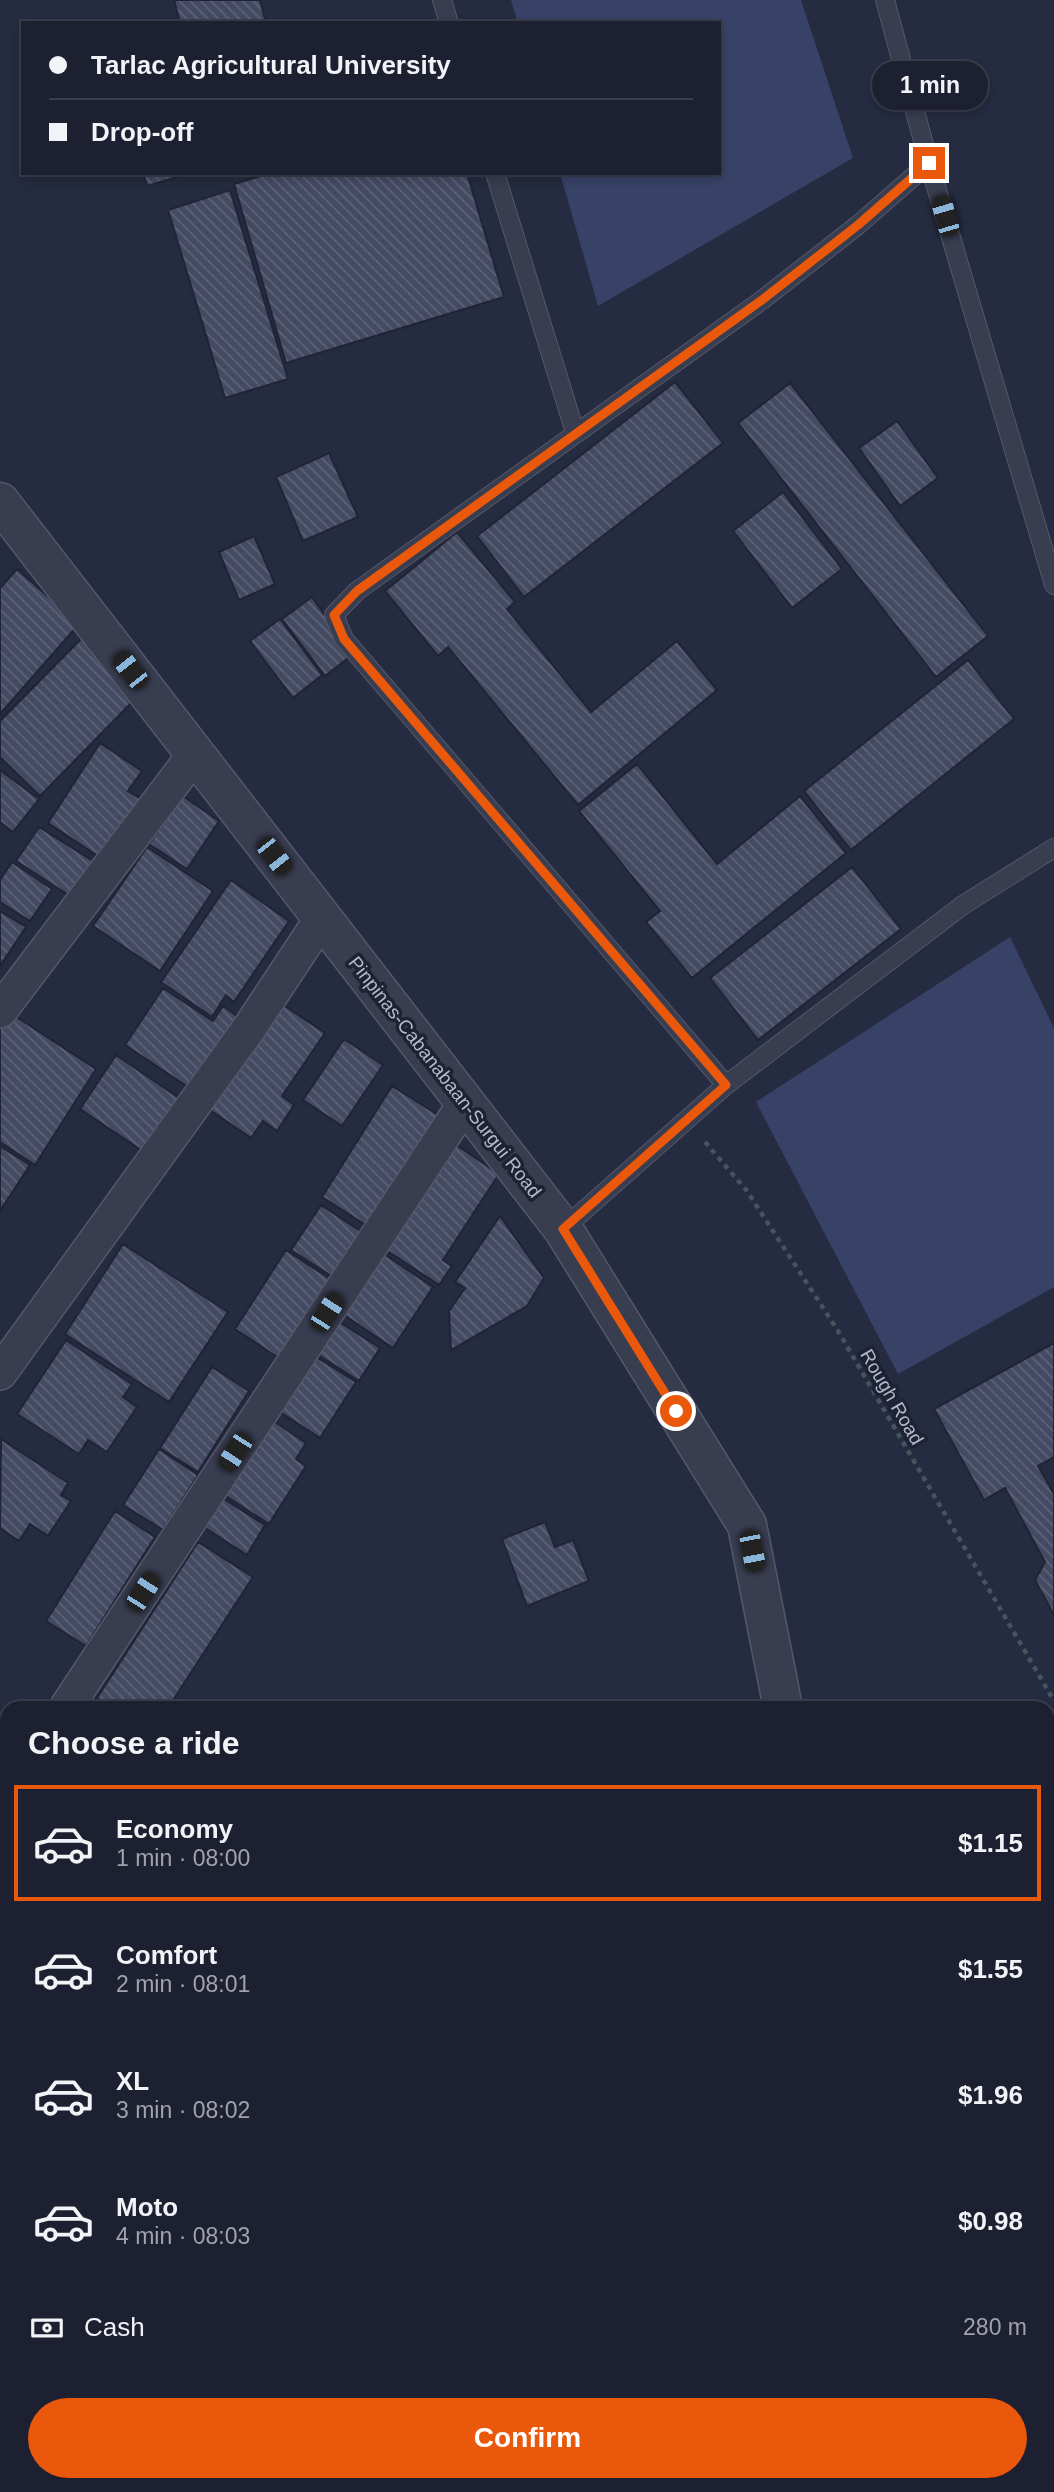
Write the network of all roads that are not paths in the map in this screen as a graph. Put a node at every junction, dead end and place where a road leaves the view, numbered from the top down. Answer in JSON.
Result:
{"nodes":[{"id":1,"x":442,"y":0,"type":"edge"},
{"id":2,"x":885,"y":0,"type":"edge"},
{"id":3,"x":448,"y":21,"type":"edge"},
{"id":4,"x":929,"y":163,"type":"junction"},
{"id":5,"x":496,"y":175,"type":"edge"},
{"id":6,"x":575,"y":432,"type":"junction"},
{"id":7,"x":0,"y":502,"type":"edge"},
{"id":8,"x":1054,"y":585,"type":"edge"},
{"id":9,"x":195,"y":754,"type":"junction"},
{"id":10,"x":1054,"y":848,"type":"edge"},
{"id":11,"x":322,"y":918,"type":"junction"},
{"id":12,"x":0,"y":1011,"type":"edge"},
{"id":13,"x":726,"y":1085,"type":"junction"},
{"id":14,"x":466,"y":1103,"type":"junction"},
{"id":15,"x":563,"y":1229,"type":"junction"},
{"id":16,"x":0,"y":1373,"type":"edge"},
{"id":17,"x":71,"y":1701,"type":"edge"},
{"id":18,"x":782,"y":1701,"type":"edge"}],
"edges":[{"from":1,"to":3,"type":"lane"},
{"from":2,"to":4,"type":"lane"},
{"from":4,"to":6,"type":"lane"},
{"from":4,"to":8,"type":"lane"},
{"from":5,"to":6,"type":"lane"},
{"from":6,"to":13,"type":"lane"},
{"from":7,"to":9,"type":"street","name":"Pinpinas-Cabanabaan-Surgui Road"},
{"from":9,"to":11,"type":"street","name":"Pinpinas-Cabanabaan-Surgui Road"},
{"from":9,"to":12,"type":"street"},
{"from":10,"to":13,"type":"lane"},
{"from":11,"to":14,"type":"street","name":"Pinpinas-Cabanabaan-Surgui Road"},
{"from":11,"to":16,"type":"street"},
{"from":13,"to":15,"type":"lane"},
{"from":14,"to":15,"type":"street","name":"Pinpinas-Cabanabaan-Surgui Road"},
{"from":14,"to":17,"type":"street"},
{"from":15,"to":18,"type":"street","name":"Pinpinas-Cabanabaan-Surgui Road"}]}
